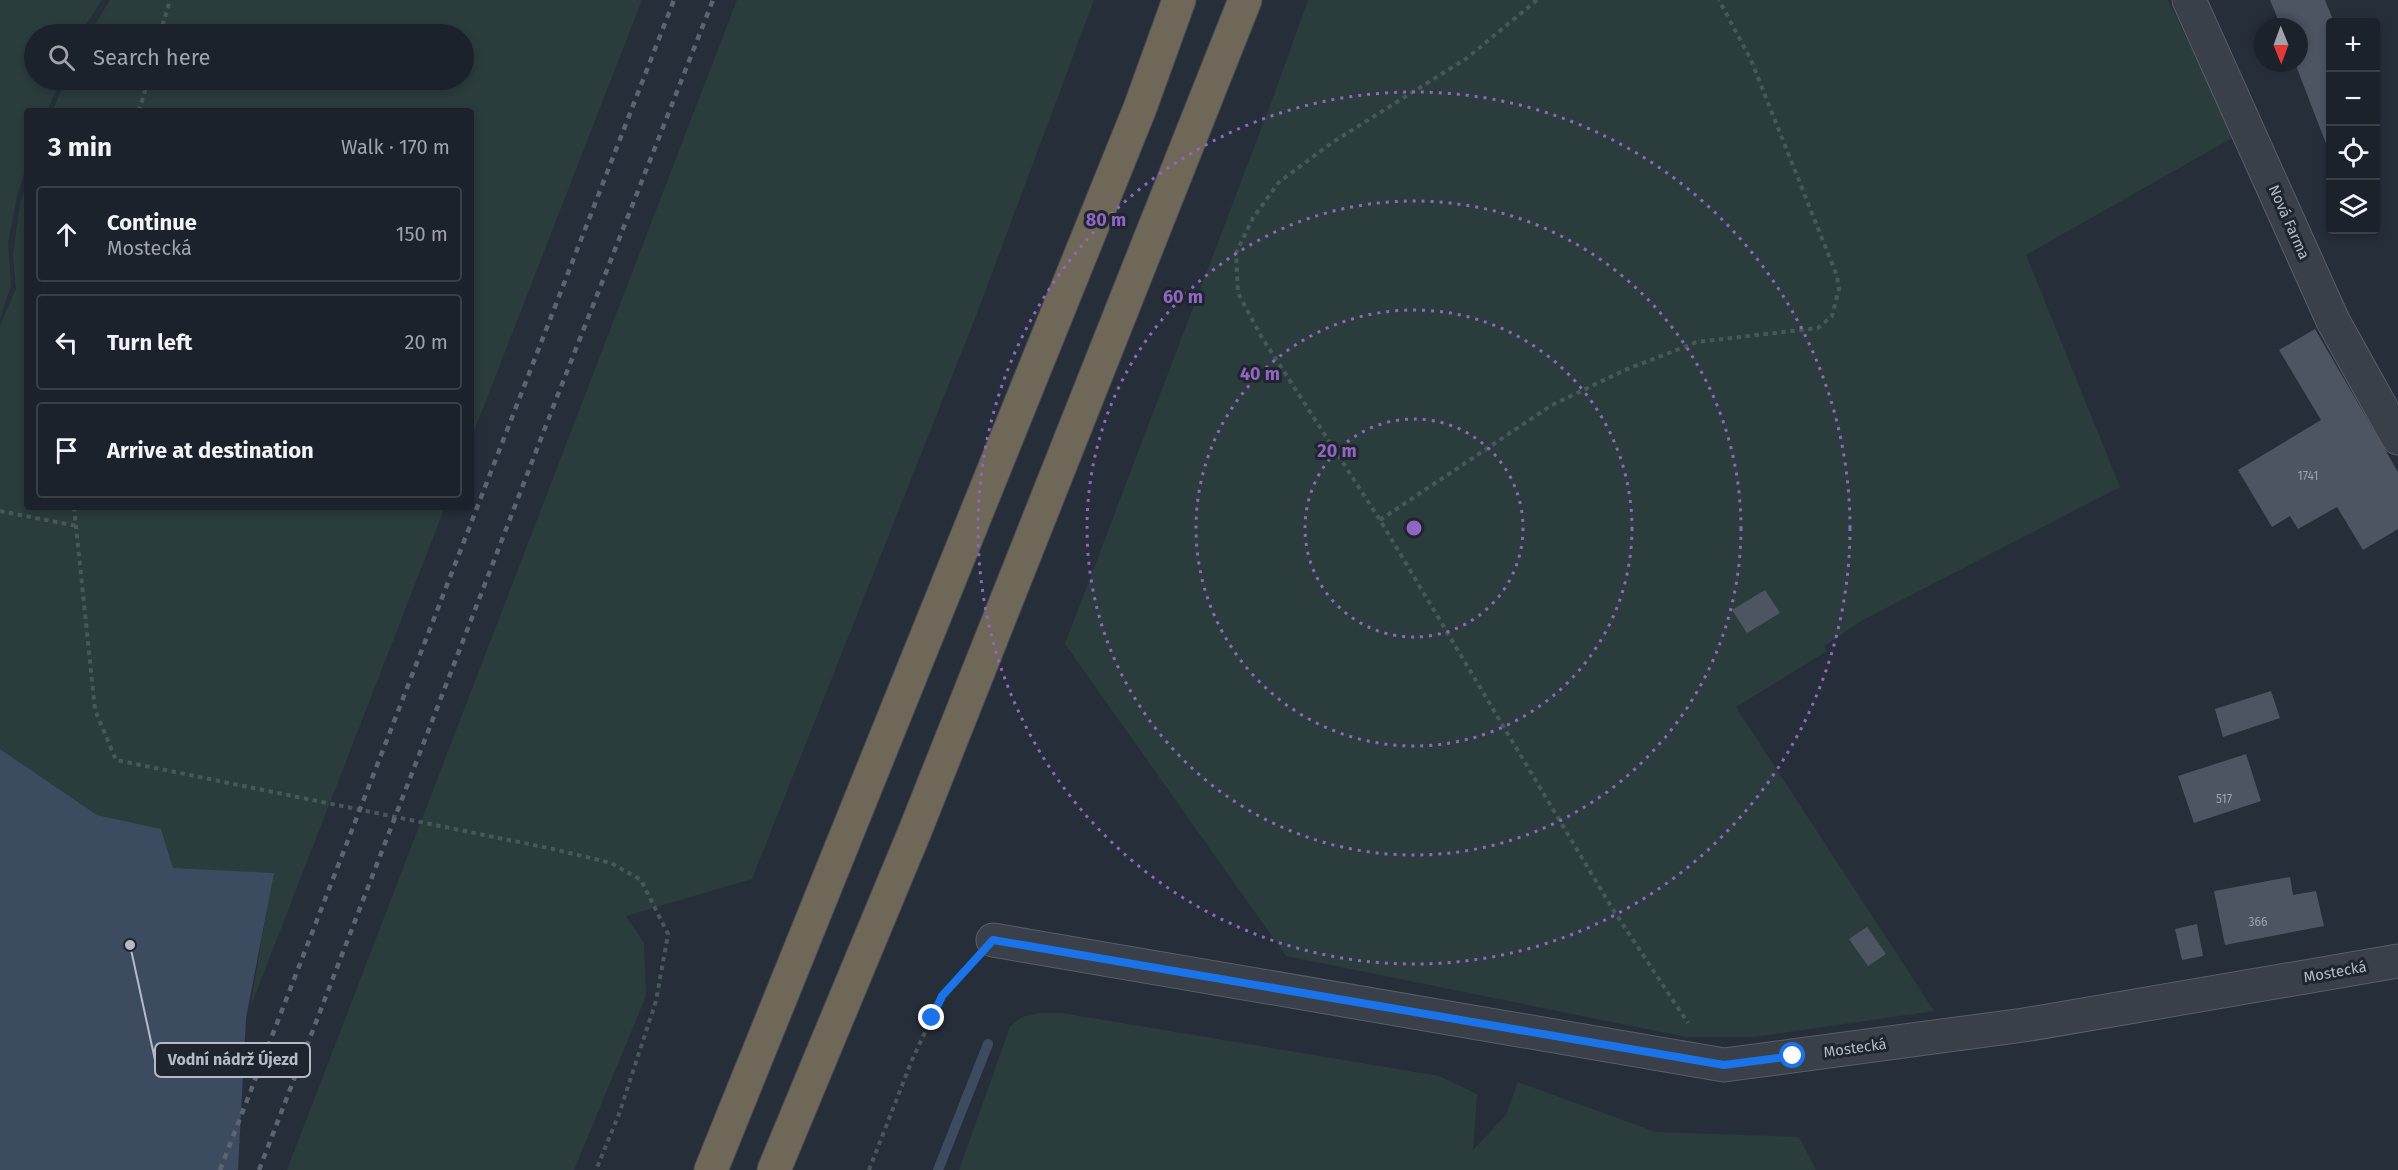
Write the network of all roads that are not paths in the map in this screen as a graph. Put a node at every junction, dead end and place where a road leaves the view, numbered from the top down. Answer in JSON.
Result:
{"nodes":[{"id":1,"x":1179,"y":0,"type":"edge"},
{"id":2,"x":1245,"y":0,"type":"edge"},
{"id":3,"x":2189,"y":0,"type":"edge"},
{"id":4,"x":2398,"y":438,"type":"edge"},
{"id":5,"x":993,"y":940,"type":"road end"},
{"id":6,"x":2398,"y":961,"type":"edge"},
{"id":7,"x":711,"y":1170,"type":"edge"},
{"id":8,"x":774,"y":1170,"type":"edge"}],
"edges":[{"from":1,"to":7,"type":"highway"},
{"from":2,"to":8,"type":"highway"},
{"from":3,"to":4,"type":"street","name":"Nová Farma"},
{"from":5,"to":6,"type":"street","name":"Mostecká"}]}
